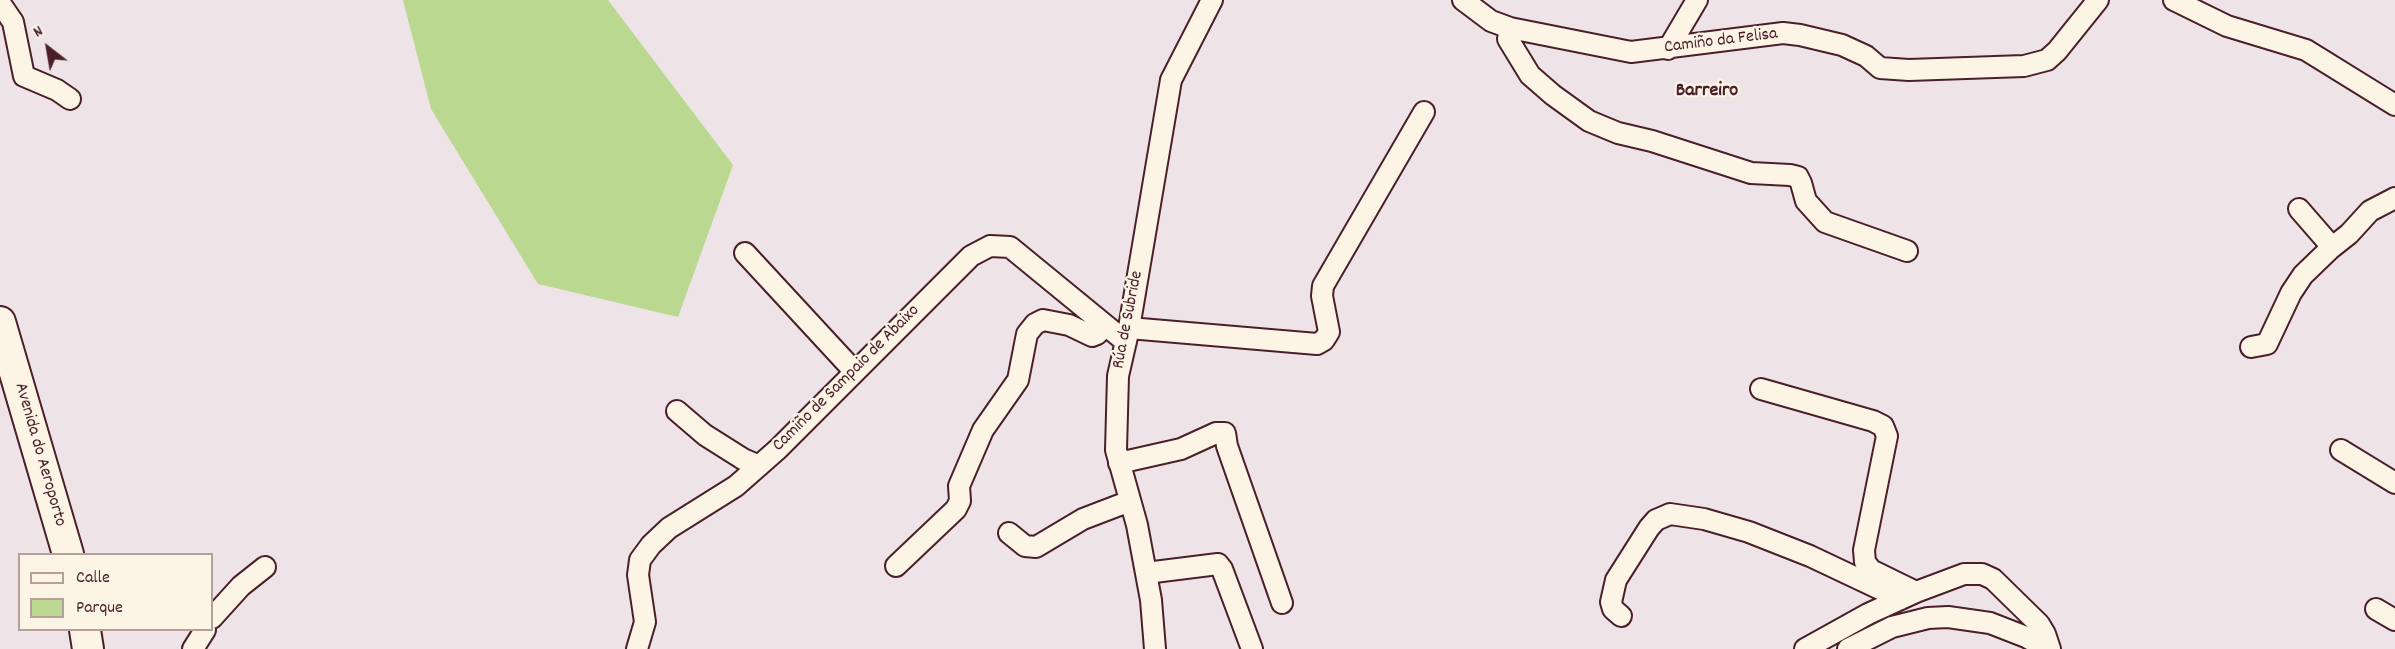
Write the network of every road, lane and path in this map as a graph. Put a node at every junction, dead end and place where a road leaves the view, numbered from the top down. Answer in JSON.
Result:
{"nodes":[{"id":1,"x":1212,"y":0,"type":"edge"},
{"id":2,"x":1463,"y":0,"type":"edge"},
{"id":3,"x":1697,"y":0,"type":"edge"},
{"id":4,"x":2098,"y":0,"type":"edge"},
{"id":5,"x":2174,"y":0,"type":"edge"},
{"id":6,"x":0,"y":3,"type":"edge"},
{"id":7,"x":1510,"y":28,"type":"junction"},
{"id":8,"x":1668,"y":48,"type":"junction"},
{"id":9,"x":70,"y":99,"type":"dead end"},
{"id":10,"x":2395,"y":105,"type":"edge"},
{"id":11,"x":1424,"y":112,"type":"dead end"},
{"id":12,"x":2395,"y":198,"type":"edge"},
{"id":13,"x":2300,"y":209,"type":"dead end"},
{"id":14,"x":2332,"y":247,"type":"junction"},
{"id":15,"x":1907,"y":250,"type":"dead end"},
{"id":16,"x":745,"y":253,"type":"dead end"},
{"id":17,"x":0,"y":322,"type":"edge"},
{"id":18,"x":1105,"y":325,"type":"junction"},
{"id":19,"x":1128,"y":335,"type":"junction"},
{"id":20,"x":2251,"y":347,"type":"dead end"},
{"id":21,"x":855,"y":372,"type":"junction"},
{"id":22,"x":1761,"y":389,"type":"dead end"},
{"id":23,"x":677,"y":411,"type":"dead end"},
{"id":24,"x":2341,"y":450,"type":"dead end"},
{"id":25,"x":1119,"y":463,"type":"junction"},
{"id":26,"x":759,"y":466,"type":"junction"},
{"id":27,"x":2395,"y":483,"type":"edge"},
{"id":28,"x":1130,"y":501,"type":"junction"},
{"id":29,"x":1009,"y":533,"type":"dead end"},
{"id":30,"x":67,"y":553,"type":"edge"},
{"id":31,"x":896,"y":566,"type":"dead end"},
{"id":32,"x":265,"y":567,"type":"dead end"},
{"id":33,"x":1146,"y":573,"type":"junction"},
{"id":34,"x":1908,"y":595,"type":"junction"},
{"id":35,"x":1282,"y":603,"type":"dead end"},
{"id":36,"x":2376,"y":609,"type":"dead end"},
{"id":37,"x":1621,"y":616,"type":"dead end"},
{"id":38,"x":213,"y":617,"type":"edge"},
{"id":39,"x":2395,"y":620,"type":"edge"},
{"id":40,"x":85,"y":631,"type":"edge"},
{"id":41,"x":204,"y":631,"type":"edge"},
{"id":42,"x":88,"y":649,"type":"edge"},
{"id":43,"x":193,"y":649,"type":"edge"},
{"id":44,"x":638,"y":649,"type":"edge"},
{"id":45,"x":1155,"y":649,"type":"edge"},
{"id":46,"x":1252,"y":649,"type":"edge"},
{"id":47,"x":1804,"y":649,"type":"edge"},
{"id":48,"x":1848,"y":649,"type":"edge"},
{"id":49,"x":2049,"y":649,"type":"edge"}],
"edges":[{"from":1,"to":19,"type":"street","name":"Rúa de Subride"},
{"from":2,"to":7,"type":"street","name":"Camiño da Felisa"},
{"from":3,"to":8,"type":"street"},
{"from":4,"to":8,"type":"street","name":"Camiño da Felisa"},
{"from":5,"to":10,"type":"street"},
{"from":6,"to":9,"type":"street"},
{"from":7,"to":8,"type":"street","name":"Camiño da Felisa"},
{"from":7,"to":15,"type":"street"},
{"from":11,"to":19,"type":"street"},
{"from":12,"to":14,"type":"street"},
{"from":13,"to":14,"type":"street"},
{"from":14,"to":20,"type":"street"},
{"from":16,"to":21,"type":"street"},
{"from":17,"to":30,"type":"main road","name":"Avenida do Aeroporto"},
{"from":18,"to":19,"type":"street","name":"Camiño de Sampaio de Abaixo"},
{"from":18,"to":21,"type":"street","name":"Camiño de Sampaio de Abaixo"},
{"from":18,"to":31,"type":"street"},
{"from":19,"to":25,"type":"street","name":"Rúa de Subride"},
{"from":21,"to":26,"type":"street","name":"Camiño de Sampaio de Abaixo"},
{"from":22,"to":34,"type":"street"},
{"from":23,"to":26,"type":"street"},
{"from":24,"to":27,"type":"street"},
{"from":25,"to":28,"type":"street","name":"Rúa de Subride"},
{"from":25,"to":35,"type":"street"},
{"from":26,"to":44,"type":"street","name":"Camiño de Sampaio de Abaixo"},
{"from":28,"to":29,"type":"street"},
{"from":28,"to":33,"type":"street","name":"Rúa de Subride"},
{"from":32,"to":38,"type":"street"},
{"from":33,"to":45,"type":"street","name":"Rúa de Subride"},
{"from":33,"to":46,"type":"street"},
{"from":34,"to":37,"type":"street"},
{"from":34,"to":47,"type":"street"},
{"from":34,"to":49,"type":"street"},
{"from":36,"to":39,"type":"street"},
{"from":40,"to":42,"type":"main road"},
{"from":41,"to":43,"type":"street"},
{"from":48,"to":49,"type":"street"}]}
